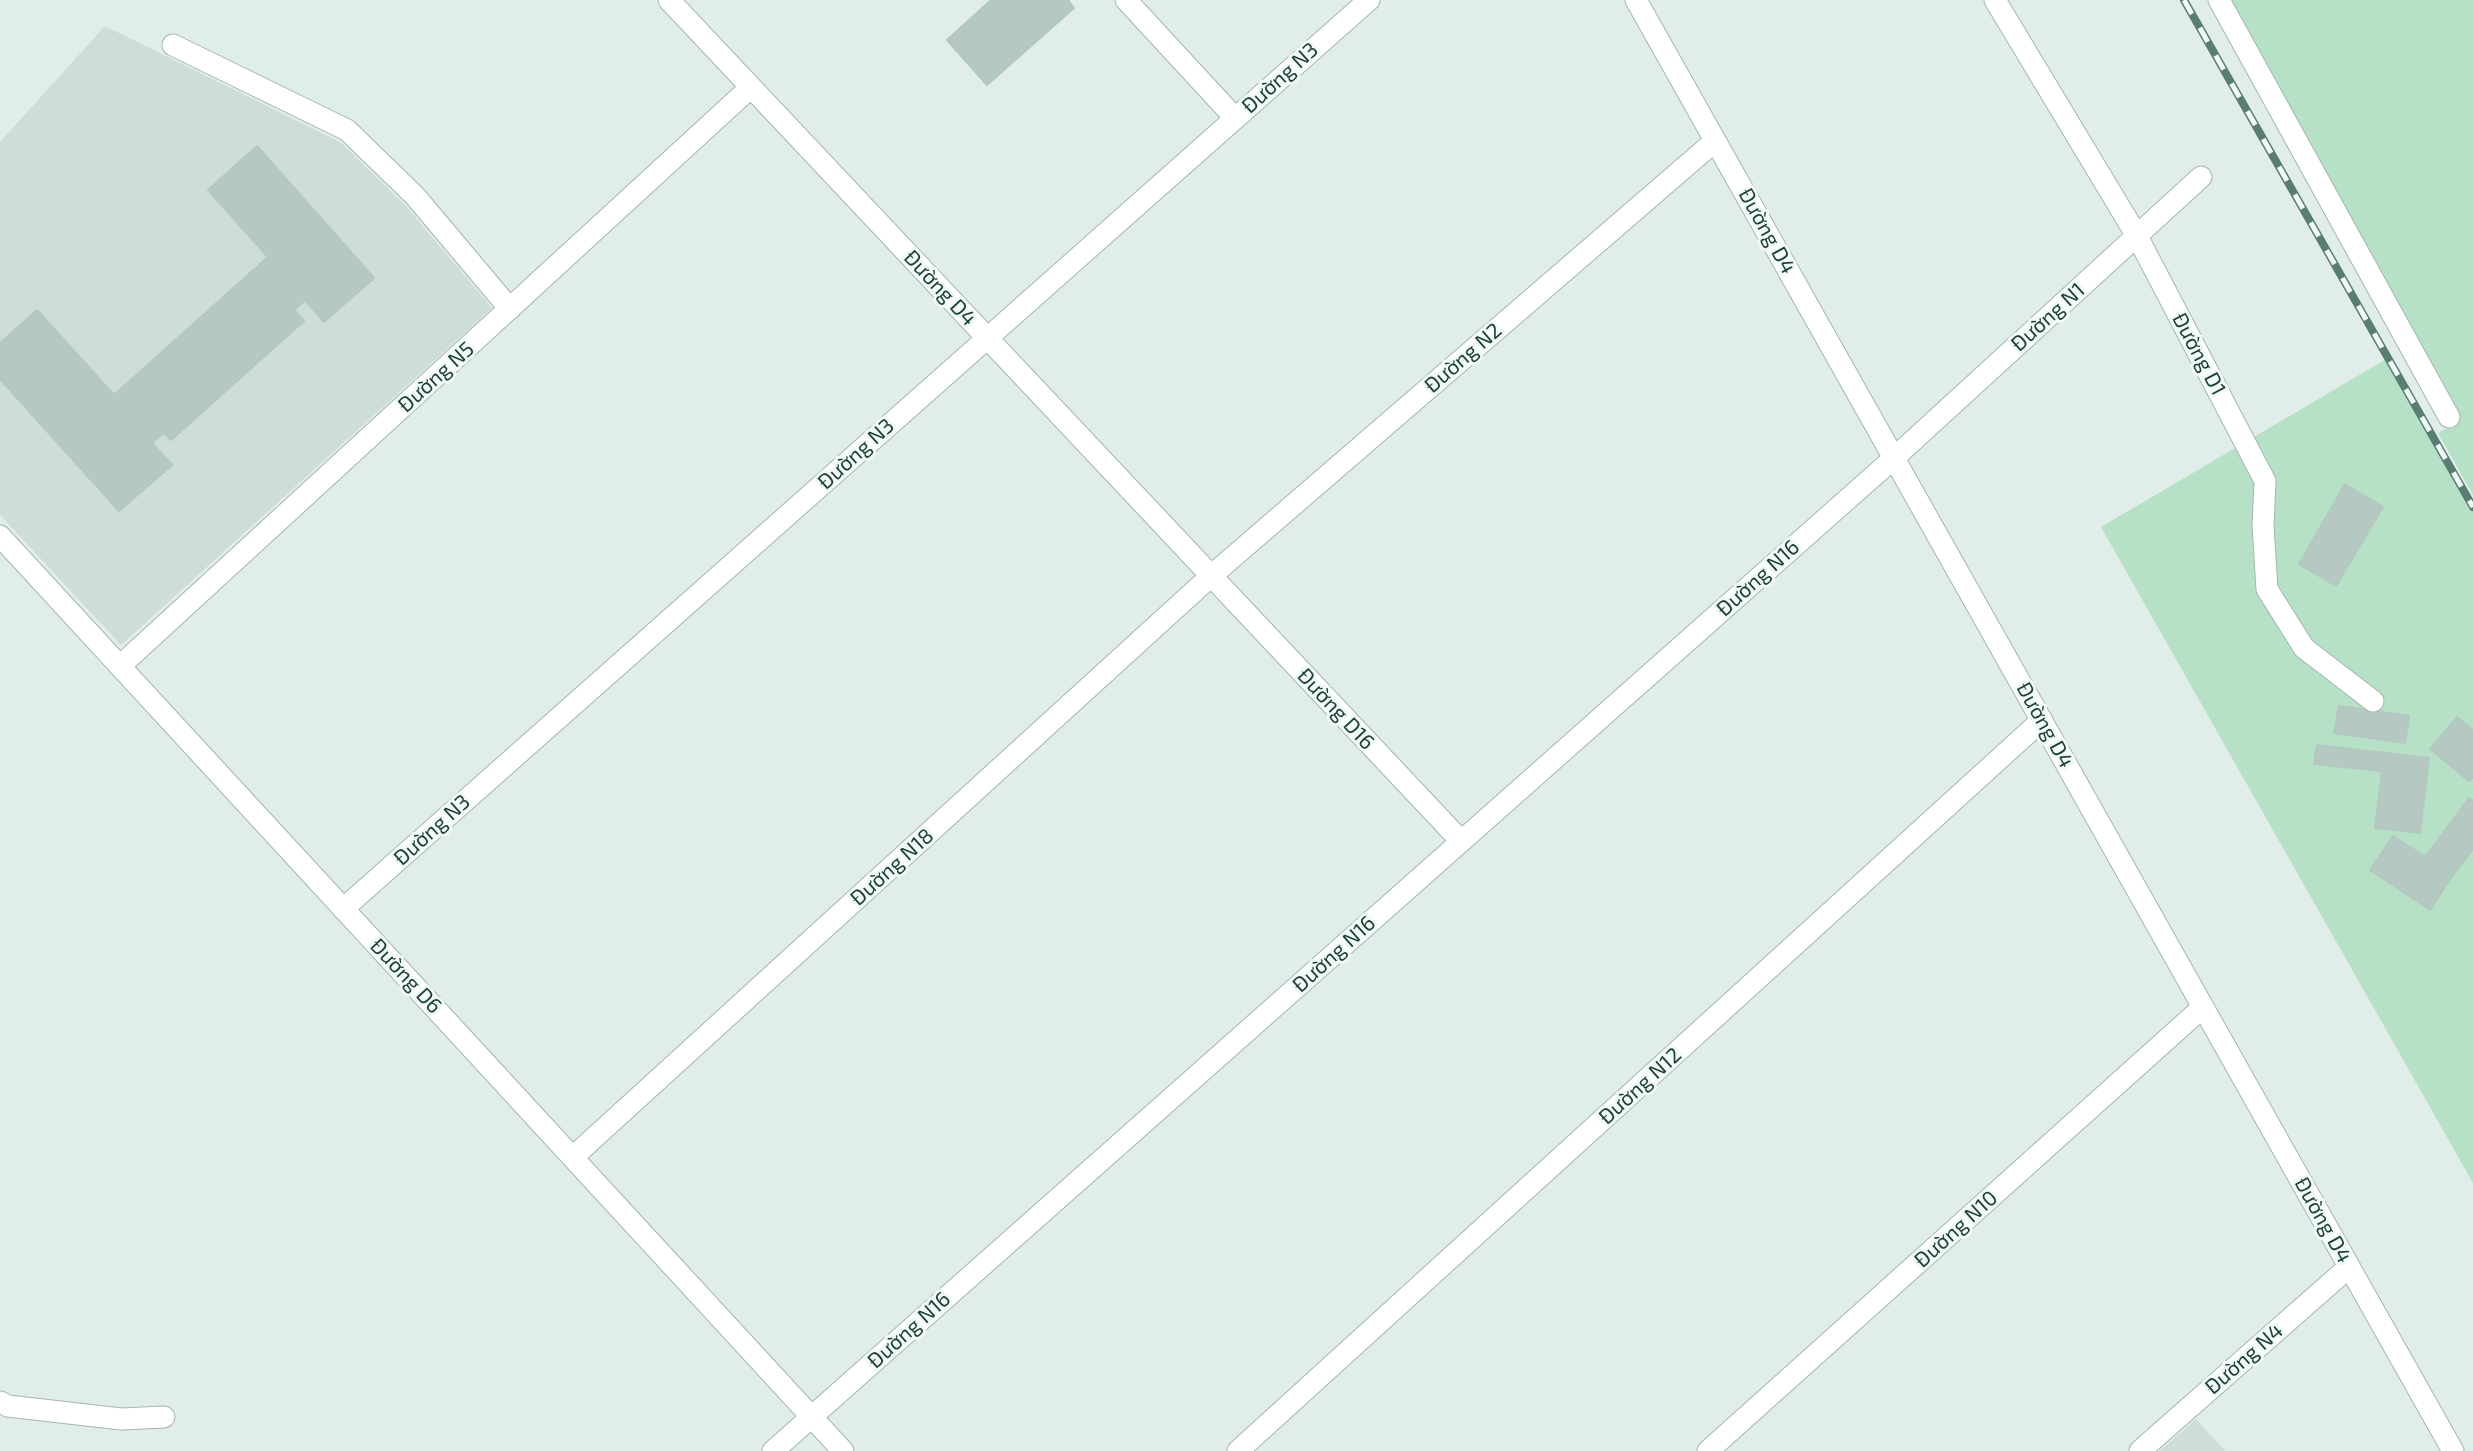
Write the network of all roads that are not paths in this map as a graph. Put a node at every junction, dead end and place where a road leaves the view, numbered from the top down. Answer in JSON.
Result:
{"nodes":[{"id":1,"x":669,"y":0,"type":"edge"},
{"id":2,"x":1126,"y":0,"type":"edge"},
{"id":3,"x":1368,"y":0,"type":"edge"},
{"id":4,"x":1636,"y":0,"type":"edge"},
{"id":5,"x":1995,"y":0,"type":"edge"},
{"id":6,"x":2219,"y":0,"type":"edge"},
{"id":7,"x":173,"y":45,"type":"dead end"},
{"id":8,"x":751,"y":88,"type":"junction"},
{"id":9,"x":1235,"y":118,"type":"junction"},
{"id":10,"x":1716,"y":141,"type":"junction"},
{"id":11,"x":2201,"y":177,"type":"dead end"},
{"id":12,"x":2137,"y":236,"type":"junction"},
{"id":13,"x":510,"y":309,"type":"junction"},
{"id":14,"x":987,"y":338,"type":"junction"},
{"id":15,"x":2449,"y":417,"type":"dead end"},
{"id":16,"x":1894,"y":458,"type":"junction"},
{"id":17,"x":0,"y":536,"type":"edge"},
{"id":18,"x":1211,"y":576,"type":"junction"},
{"id":19,"x":120,"y":666,"type":"junction"},
{"id":20,"x":2372,"y":701,"type":"dead end"},
{"id":21,"x":2042,"y":720,"type":"junction"},
{"id":22,"x":1461,"y":841,"type":"junction"},
{"id":23,"x":344,"y":909,"type":"junction"},
{"id":24,"x":2203,"y":1007,"type":"junction"},
{"id":25,"x":573,"y":1157,"type":"junction"},
{"id":26,"x":2349,"y":1267,"type":"junction"},
{"id":27,"x":0,"y":1402,"type":"edge"},
{"id":28,"x":164,"y":1417,"type":"dead end"},
{"id":29,"x":812,"y":1417,"type":"junction"},
{"id":30,"x":773,"y":1451,"type":"edge"},
{"id":31,"x":843,"y":1451,"type":"edge"},
{"id":32,"x":1238,"y":1451,"type":"edge"},
{"id":33,"x":1708,"y":1451,"type":"edge"},
{"id":34,"x":2140,"y":1451,"type":"edge"},
{"id":35,"x":2453,"y":1451,"type":"edge"}],
"edges":[{"from":1,"to":8,"type":"street","name":"Đường D4"},
{"from":2,"to":9,"type":"street"},
{"from":3,"to":9,"type":"street","name":"Đường N3"},
{"from":4,"to":10,"type":"street","name":"Đường D4"},
{"from":5,"to":12,"type":"street","name":"Đường D1"},
{"from":6,"to":15,"type":"street"},
{"from":7,"to":13,"type":"street"},
{"from":8,"to":13,"type":"street","name":"Đường N5"},
{"from":8,"to":14,"type":"street","name":"Đường D4"},
{"from":9,"to":14,"type":"street","name":"Đường N3"},
{"from":10,"to":16,"type":"street","name":"Đường D4"},
{"from":10,"to":18,"type":"street","name":"Đường N2"},
{"from":11,"to":12,"type":"street","name":"Đường N1"},
{"from":12,"to":16,"type":"street","name":"Đường N1"},
{"from":12,"to":20,"type":"street","name":"Đường D1"},
{"from":13,"to":19,"type":"street","name":"Đường N5"},
{"from":14,"to":18,"type":"street","name":"Đường D4"},
{"from":14,"to":23,"type":"street","name":"Đường N3"},
{"from":16,"to":21,"type":"street","name":"Đường D4"},
{"from":16,"to":22,"type":"street","name":"Đường N16"},
{"from":17,"to":19,"type":"street","name":"Đường D6"},
{"from":18,"to":22,"type":"street","name":"Đường D16"},
{"from":18,"to":25,"type":"street","name":"Đường N18"},
{"from":19,"to":23,"type":"street","name":"Đường D6"},
{"from":21,"to":24,"type":"street","name":"Đường D4"},
{"from":21,"to":32,"type":"street","name":"Đường N12"},
{"from":22,"to":29,"type":"street","name":"Đường N16"},
{"from":23,"to":25,"type":"street","name":"Đường D6"},
{"from":24,"to":26,"type":"street","name":"Đường D4"},
{"from":24,"to":33,"type":"street","name":"Đường N10"},
{"from":25,"to":29,"type":"street","name":"Đường D6"},
{"from":26,"to":34,"type":"street","name":"Đường N4"},
{"from":26,"to":35,"type":"street","name":"Đường D4"},
{"from":27,"to":28,"type":"street"},
{"from":29,"to":30,"type":"street","name":"Đường N16"},
{"from":29,"to":31,"type":"street","name":"Đường D6"}]}
